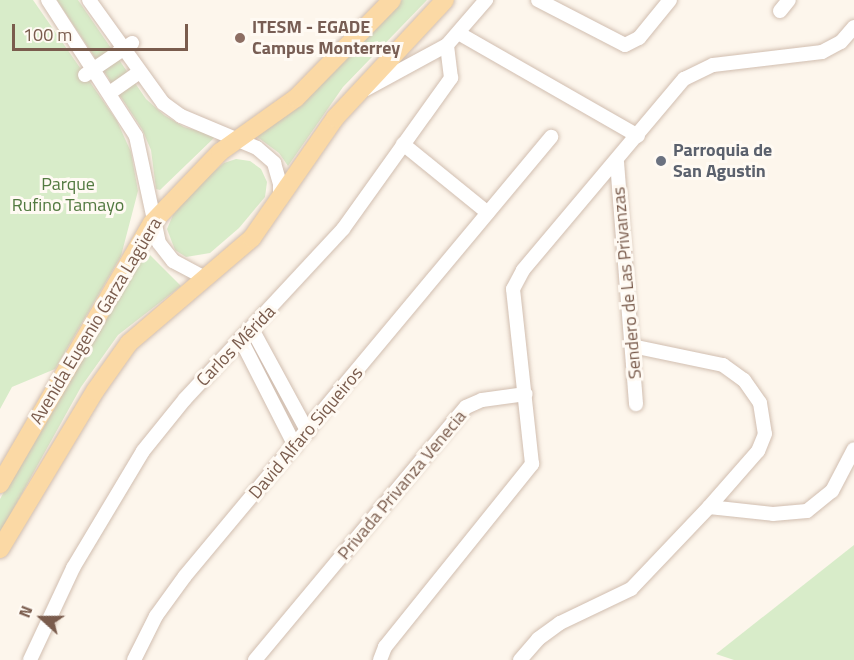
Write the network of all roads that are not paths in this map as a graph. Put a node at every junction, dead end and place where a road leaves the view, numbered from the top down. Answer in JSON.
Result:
{"nodes":[{"id":1,"x":48,"y":0,"type":"edge"},
{"id":2,"x":89,"y":0,"type":"edge"},
{"id":3,"x":392,"y":0,"type":"edge"},
{"id":4,"x":446,"y":0,"type":"edge"},
{"id":5,"x":486,"y":0,"type":"edge"},
{"id":6,"x":670,"y":0,"type":"edge"},
{"id":7,"x":542,"y":1,"type":"edge"},
{"id":8,"x":854,"y":27,"type":"edge"},
{"id":9,"x":460,"y":34,"type":"junction"},
{"id":10,"x":447,"y":45,"type":"junction"},
{"id":11,"x":127,"y":46,"type":"junction"},
{"id":12,"x":90,"y":71,"type":"junction"},
{"id":13,"x":138,"y":73,"type":"junction"},
{"id":14,"x":111,"y":92,"type":"junction"},
{"id":15,"x":356,"y":93,"type":"junction"},
{"id":16,"x":551,"y":136,"type":"dead end"},
{"id":17,"x":638,"y":136,"type":"junction"},
{"id":18,"x":239,"y":138,"type":"junction"},
{"id":19,"x":403,"y":144,"type":"junction"},
{"id":20,"x":617,"y":162,"type":"junction"},
{"id":21,"x":280,"y":198,"type":"junction"},
{"id":22,"x":488,"y":213,"type":"junction"},
{"id":23,"x":152,"y":223,"type":"junction"},
{"id":24,"x":205,"y":278,"type":"junction"},
{"id":25,"x":252,"y":329,"type":"junction"},
{"id":26,"x":241,"y":340,"type":"junction"},
{"id":27,"x":632,"y":346,"type":"junction"},
{"id":28,"x":526,"y":394,"type":"junction"},
{"id":29,"x":636,"y":404,"type":"dead end"},
{"id":30,"x":308,"y":432,"type":"junction"},
{"id":31,"x":295,"y":446,"type":"junction"},
{"id":32,"x":854,"y":449,"type":"edge"},
{"id":33,"x":0,"y":484,"type":"edge"},
{"id":34,"x":709,"y":507,"type":"junction"},
{"id":35,"x":0,"y":549,"type":"edge"},
{"id":36,"x":30,"y":660,"type":"edge"},
{"id":37,"x":134,"y":660,"type":"edge"},
{"id":38,"x":255,"y":660,"type":"edge"},
{"id":39,"x":380,"y":660,"type":"edge"},
{"id":40,"x":520,"y":660,"type":"edge"}],
"edges":[{"from":1,"to":12,"type":"street"},
{"from":2,"to":11,"type":"street"},
{"from":3,"to":18,"type":"main road","name":"Avenida Eugenio Garza Lagüera"},
{"from":4,"to":15,"type":"main road","name":"Avenida Eugenio Garza Lagüera"},
{"from":5,"to":9,"type":"street"},
{"from":6,"to":7,"type":"street"},
{"from":8,"to":17,"type":"street","name":"Sendero de Las Privanzas"},
{"from":9,"to":10,"type":"street"},
{"from":9,"to":17,"type":"street"},
{"from":10,"to":15,"type":"street"},
{"from":10,"to":19,"type":"street","name":"Carlos Mérida"},
{"from":11,"to":12,"type":"street"},
{"from":11,"to":13,"type":"street"},
{"from":12,"to":14,"type":"street"},
{"from":13,"to":14,"type":"street"},
{"from":13,"to":18,"type":"street"},
{"from":14,"to":23,"type":"street"},
{"from":15,"to":21,"type":"main road","name":"Avenida Eugenio Garza Lagüera"},
{"from":16,"to":22,"type":"street","name":"David Alfaro Siqueiros"},
{"from":17,"to":20,"type":"street","name":"Sendero de Las Privanzas"},
{"from":18,"to":21,"type":"street"},
{"from":18,"to":23,"type":"main road","name":"Avenida Eugenio Garza Lagüera"},
{"from":19,"to":22,"type":"street"},
{"from":19,"to":25,"type":"street","name":"Carlos Mérida"},
{"from":20,"to":27,"type":"street","name":"Sendero de Las Privanzas"},
{"from":20,"to":28,"type":"street","name":"Sendero de Las Privanzas"},
{"from":21,"to":24,"type":"main road","name":"Avenida Eugenio Garza Lagüera"},
{"from":22,"to":30,"type":"street","name":"David Alfaro Siqueiros"},
{"from":23,"to":24,"type":"street"},
{"from":23,"to":33,"type":"main road","name":"Avenida Eugenio Garza Lagüera"},
{"from":24,"to":35,"type":"main road","name":"Avenida Eugenio Garza Lagüera"},
{"from":25,"to":26,"type":"street","name":"Carlos Mérida"},
{"from":25,"to":30,"type":"street"},
{"from":26,"to":31,"type":"street"},
{"from":26,"to":36,"type":"street","name":"Carlos Mérida"},
{"from":27,"to":29,"type":"street","name":"Sendero de Las Privanzas"},
{"from":27,"to":34,"type":"street"},
{"from":28,"to":38,"type":"street","name":"Privada Privanza Venecia"},
{"from":28,"to":39,"type":"street"},
{"from":30,"to":31,"type":"street","name":"David Alfaro Siqueiros"},
{"from":31,"to":37,"type":"street","name":"David Alfaro Siqueiros"},
{"from":32,"to":34,"type":"street"},
{"from":34,"to":40,"type":"street"}]}
